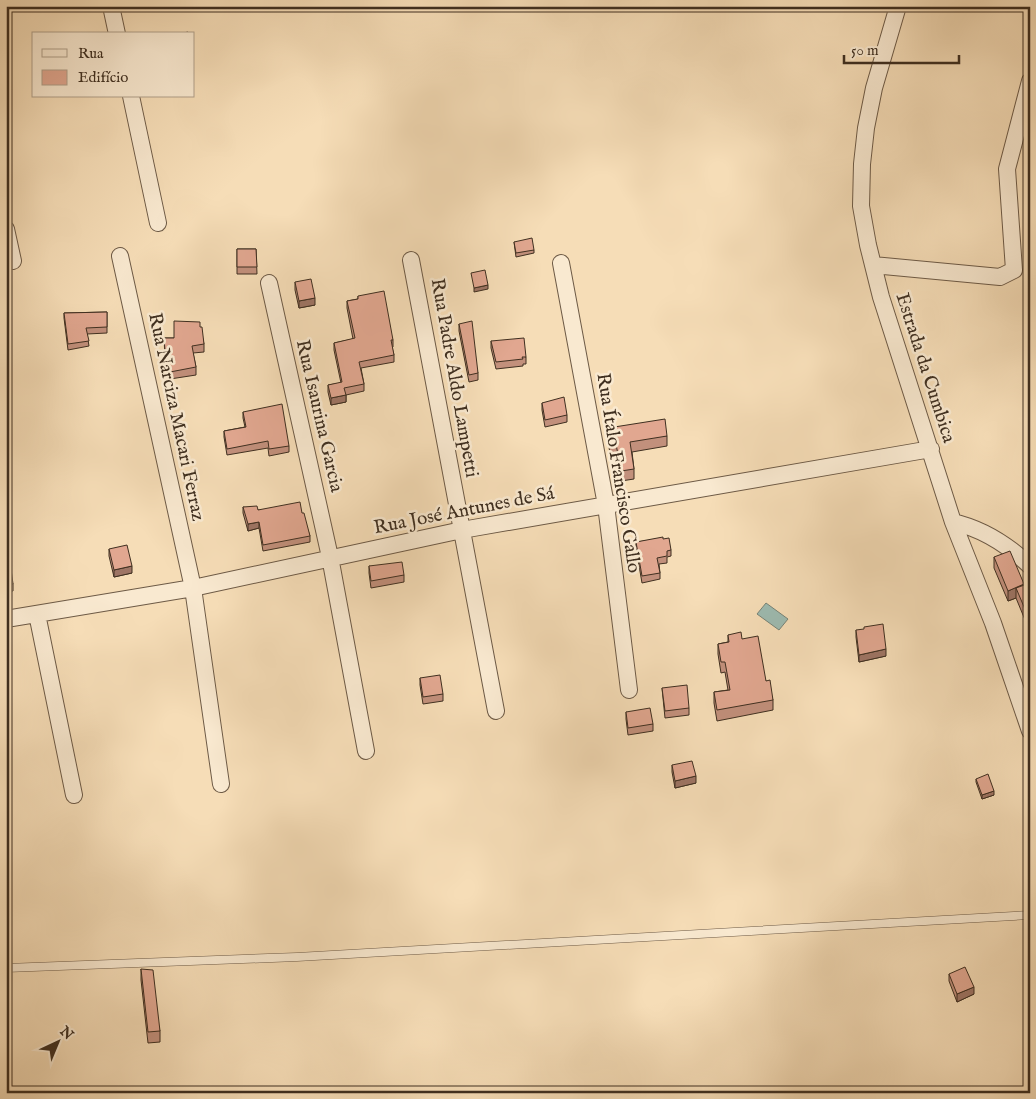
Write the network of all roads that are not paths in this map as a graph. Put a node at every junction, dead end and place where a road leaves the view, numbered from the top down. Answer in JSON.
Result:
{"nodes":[{"id":1,"x":111,"y":6,"type":"edge"},
{"id":2,"x":898,"y":6,"type":"edge"},
{"id":3,"x":117,"y":32,"type":"edge"},
{"id":4,"x":1030,"y":81,"type":"edge"},
{"id":5,"x":131,"y":98,"type":"edge"},
{"id":6,"x":158,"y":223,"type":"dead end"},
{"id":7,"x":6,"y":229,"type":"edge"},
{"id":8,"x":120,"y":256,"type":"dead end"},
{"id":9,"x":412,"y":260,"type":"dead end"},
{"id":10,"x":13,"y":261,"type":"dead end"},
{"id":11,"x":561,"y":263,"type":"dead end"},
{"id":12,"x":873,"y":265,"type":"junction"},
{"id":13,"x":269,"y":283,"type":"dead end"},
{"id":14,"x":931,"y":449,"type":"junction"},
{"id":15,"x":606,"y":505,"type":"junction"},
{"id":16,"x":953,"y":522,"type":"junction"},
{"id":17,"x":462,"y":530,"type":"junction"},
{"id":18,"x":330,"y":557,"type":"junction"},
{"id":19,"x":1030,"y":566,"type":"edge"},
{"id":20,"x":193,"y":588,"type":"junction"},
{"id":21,"x":37,"y":614,"type":"junction"},
{"id":22,"x":6,"y":619,"type":"edge"},
{"id":23,"x":628,"y":690,"type":"dead end"},
{"id":24,"x":496,"y":711,"type":"dead end"},
{"id":25,"x":1030,"y":731,"type":"edge"},
{"id":26,"x":366,"y":751,"type":"dead end"},
{"id":27,"x":221,"y":784,"type":"dead end"},
{"id":28,"x":74,"y":796,"type":"dead end"},
{"id":29,"x":1030,"y":914,"type":"edge"},
{"id":30,"x":6,"y":968,"type":"edge"}],
"edges":[{"from":1,"to":3,"type":"street"},
{"from":2,"to":12,"type":"street","name":"Estrada da Cumbica"},
{"from":4,"to":12,"type":"street"},
{"from":5,"to":6,"type":"street"},
{"from":7,"to":10,"type":"street"},
{"from":8,"to":20,"type":"street","name":"Rua Narciza Macari Ferraz"},
{"from":9,"to":17,"type":"street","name":"Rua Padre Aldo Lampetti"},
{"from":11,"to":15,"type":"street","name":"Rua Ítalo Francisco Gallo"},
{"from":12,"to":14,"type":"street","name":"Estrada da Cumbica"},
{"from":13,"to":18,"type":"street","name":"Rua Isaurina Garcia"},
{"from":14,"to":15,"type":"street","name":"Rua José Antunes de Sá"},
{"from":14,"to":16,"type":"street","name":"Estrada da Cumbica"},
{"from":15,"to":17,"type":"street","name":"Rua José Antunes de Sá"},
{"from":15,"to":23,"type":"street","name":"Rua Ítalo Francisco Gallo"},
{"from":16,"to":19,"type":"street"},
{"from":16,"to":25,"type":"street","name":"Estrada da Cumbica"},
{"from":17,"to":18,"type":"street","name":"Rua José Antunes de Sá"},
{"from":17,"to":24,"type":"street","name":"Rua Padre Aldo Lampetti"},
{"from":18,"to":20,"type":"street","name":"Rua José Antunes de Sá"},
{"from":18,"to":26,"type":"street","name":"Rua Isaurina Garcia"},
{"from":20,"to":21,"type":"street","name":"Rua José Antunes de Sá"},
{"from":20,"to":27,"type":"street","name":"Rua Narciza Macari Ferraz"},
{"from":21,"to":22,"type":"street","name":"Rua José Antunes de Sá"},
{"from":21,"to":28,"type":"street"},
{"from":29,"to":30,"type":"lane"}]}
